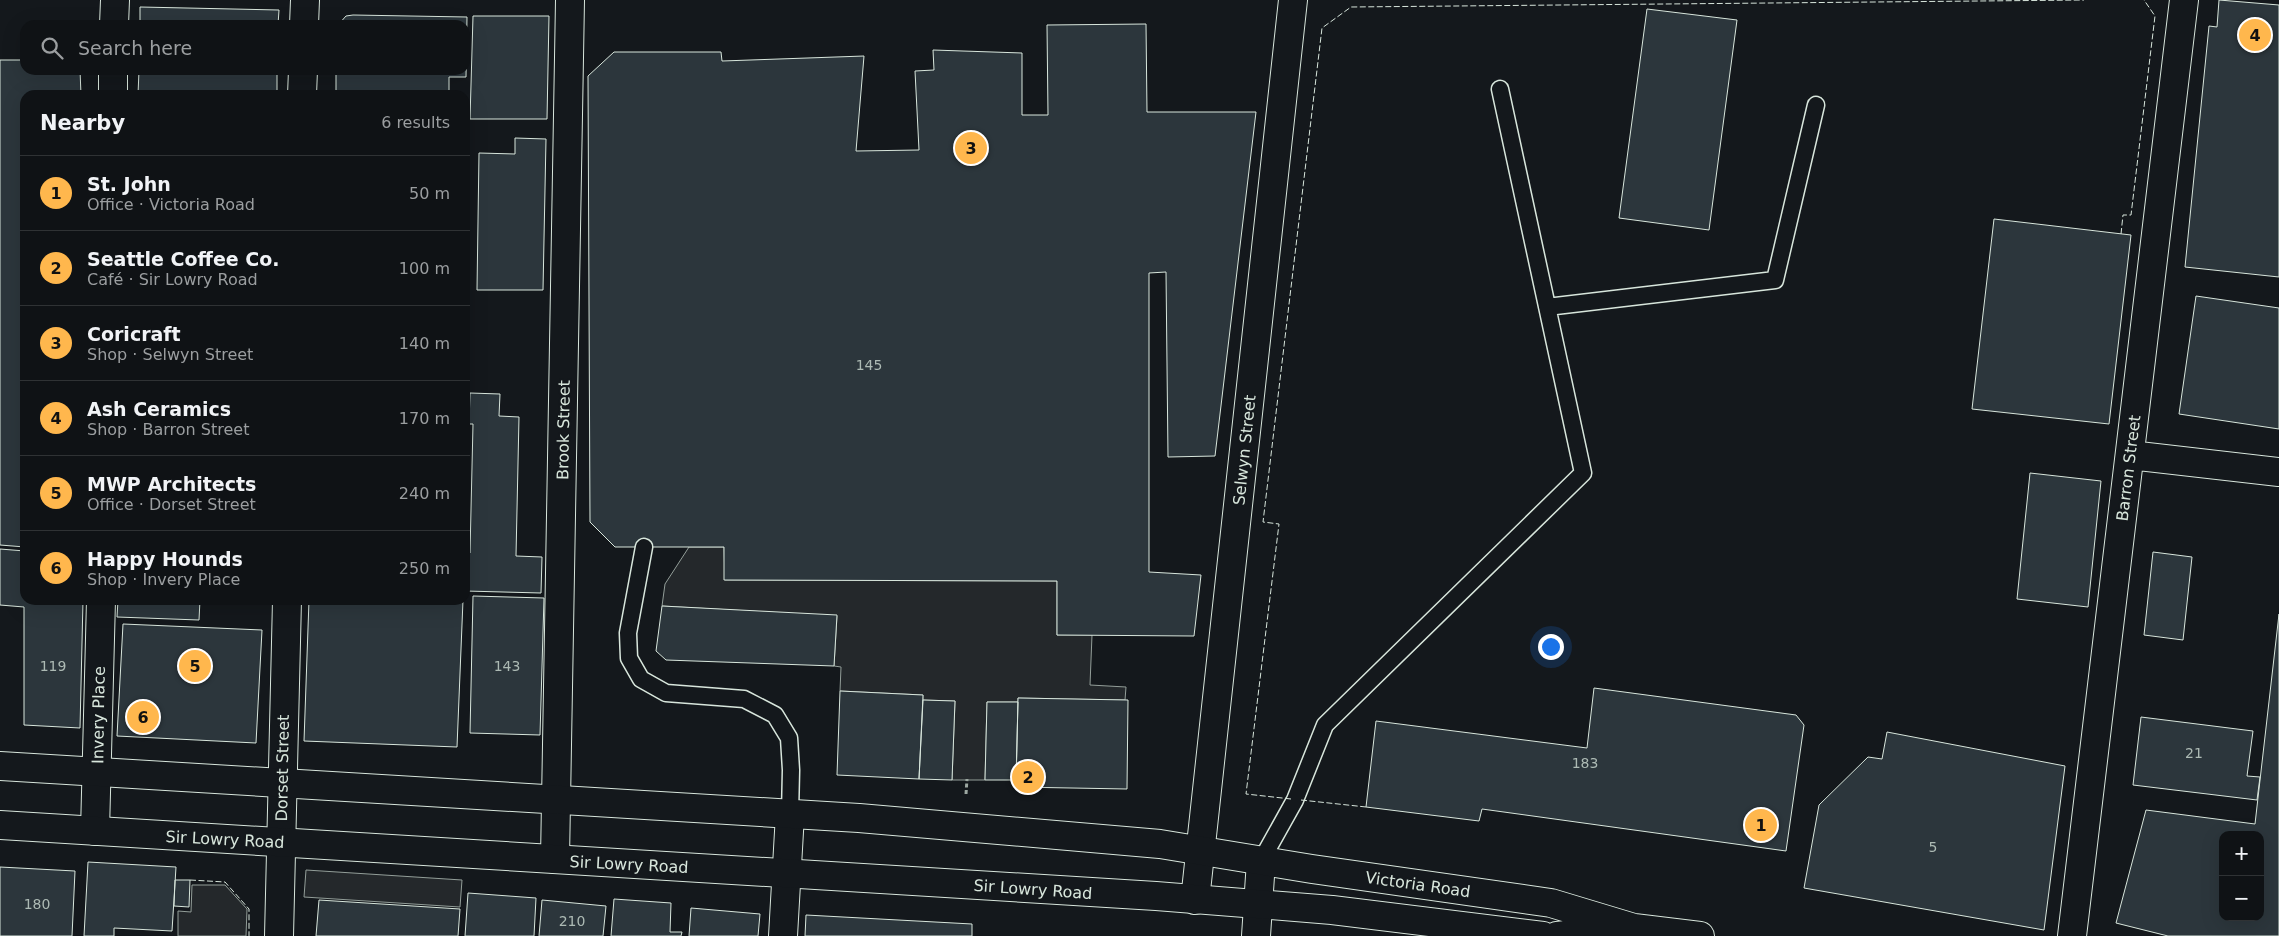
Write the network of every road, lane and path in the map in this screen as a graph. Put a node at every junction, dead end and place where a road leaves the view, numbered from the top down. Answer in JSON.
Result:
{"nodes":[{"id":1,"x":115,"y":0,"type":"edge"},
{"id":2,"x":305,"y":0,"type":"edge"},
{"id":3,"x":570,"y":0,"type":"edge"},
{"id":4,"x":1293,"y":0,"type":"edge"},
{"id":5,"x":2184,"y":0,"type":"edge"},
{"id":6,"x":114,"y":20,"type":"edge"},
{"id":7,"x":304,"y":20,"type":"edge"},
{"id":8,"x":113,"y":75,"type":"edge"},
{"id":9,"x":303,"y":75,"type":"edge"},
{"id":10,"x":1500,"y":89,"type":"dead end"},
{"id":11,"x":112,"y":90,"type":"edge"},
{"id":12,"x":302,"y":90,"type":"edge"},
{"id":13,"x":1816,"y":105,"type":"dead end"},
{"id":14,"x":1547,"y":307,"type":"junction"},
{"id":15,"x":2130,"y":455,"type":"junction"},
{"id":16,"x":2279,"y":472,"type":"edge"},
{"id":17,"x":644,"y":547,"type":"dead end"},
{"id":18,"x":100,"y":605,"type":"edge"},
{"id":19,"x":287,"y":605,"type":"edge"},
{"id":20,"x":0,"y":766,"type":"edge"},
{"id":21,"x":96,"y":772,"type":"junction"},
{"id":22,"x":966,"y":779,"type":"dead end"},
{"id":23,"x":281,"y":784,"type":"junction"},
{"id":24,"x":966,"y":795,"type":"dead end"},
{"id":25,"x":557,"y":800,"type":"junction"},
{"id":26,"x":790,"y":814,"type":"junction"},
{"id":27,"x":0,"y":825,"type":"edge"},
{"id":28,"x":95,"y":831,"type":"junction"},
{"id":29,"x":280,"y":842,"type":"junction"},
{"id":30,"x":1200,"y":851,"type":"junction"},
{"id":31,"x":555,"y":859,"type":"junction"},
{"id":32,"x":1261,"y":860,"type":"junction"},
{"id":33,"x":786,"y":873,"type":"junction"},
{"id":34,"x":1195,"y":900,"type":"junction"},
{"id":35,"x":1258,"y":904,"type":"junction"},
{"id":36,"x":1634,"y":928,"type":"junction"},
{"id":37,"x":279,"y":936,"type":"edge"},
{"id":38,"x":782,"y":936,"type":"edge"},
{"id":39,"x":1256,"y":936,"type":"edge"},
{"id":40,"x":1543,"y":936,"type":"edge"},
{"id":41,"x":1557,"y":936,"type":"edge"},
{"id":42,"x":1700,"y":936,"type":"edge"},
{"id":43,"x":2072,"y":936,"type":"edge"}],
"edges":[{"from":1,"to":6,"type":"street"},
{"from":2,"to":7,"type":"street"},
{"from":3,"to":25,"type":"street","name":"Brook Street"},
{"from":4,"to":30,"type":"street","name":"Selwyn Street"},
{"from":5,"to":15,"type":"street","name":"Barron Street"},
{"from":8,"to":11,"type":"street"},
{"from":9,"to":12,"type":"street"},
{"from":10,"to":14,"type":"lane"},
{"from":13,"to":14,"type":"lane"},
{"from":14,"to":32,"type":"lane"},
{"from":15,"to":16,"type":"street"},
{"from":15,"to":43,"type":"street","name":"Barron Street"},
{"from":17,"to":26,"type":"lane"},
{"from":18,"to":21,"type":"street","name":"Invery Place"},
{"from":19,"to":23,"type":"street","name":"Dorset Street"},
{"from":20,"to":21,"type":"street"},
{"from":21,"to":23,"type":"street"},
{"from":21,"to":28,"type":"street","name":"Invery Place"},
{"from":22,"to":24,"type":"path"},
{"from":23,"to":25,"type":"street"},
{"from":23,"to":29,"type":"street","name":"Dorset Street"},
{"from":25,"to":26,"type":"street"},
{"from":25,"to":31,"type":"street","name":"Brook Street"},
{"from":26,"to":30,"type":"street"},
{"from":26,"to":33,"type":"street"},
{"from":27,"to":28,"type":"street","name":"Sir Lowry Road"},
{"from":28,"to":29,"type":"street","name":"Sir Lowry Road"},
{"from":29,"to":31,"type":"street","name":"Sir Lowry Road"},
{"from":29,"to":37,"type":"street","name":"Dorset Street"},
{"from":30,"to":32,"type":"street","name":"Victoria Road"},
{"from":30,"to":34,"type":"street","name":"Selwyn Street"},
{"from":31,"to":33,"type":"street","name":"Sir Lowry Road"},
{"from":32,"to":35,"type":"street"},
{"from":32,"to":36,"type":"street","name":"Victoria Road"},
{"from":33,"to":34,"type":"street","name":"Sir Lowry Road"},
{"from":33,"to":38,"type":"street"},
{"from":34,"to":35,"type":"street","name":"Sir Lowry Road"},
{"from":35,"to":39,"type":"street"},
{"from":35,"to":40,"type":"street"},
{"from":36,"to":41,"type":"street","name":"Victoria Road"},
{"from":36,"to":42,"type":"street","name":"Victoria Road"}]}
